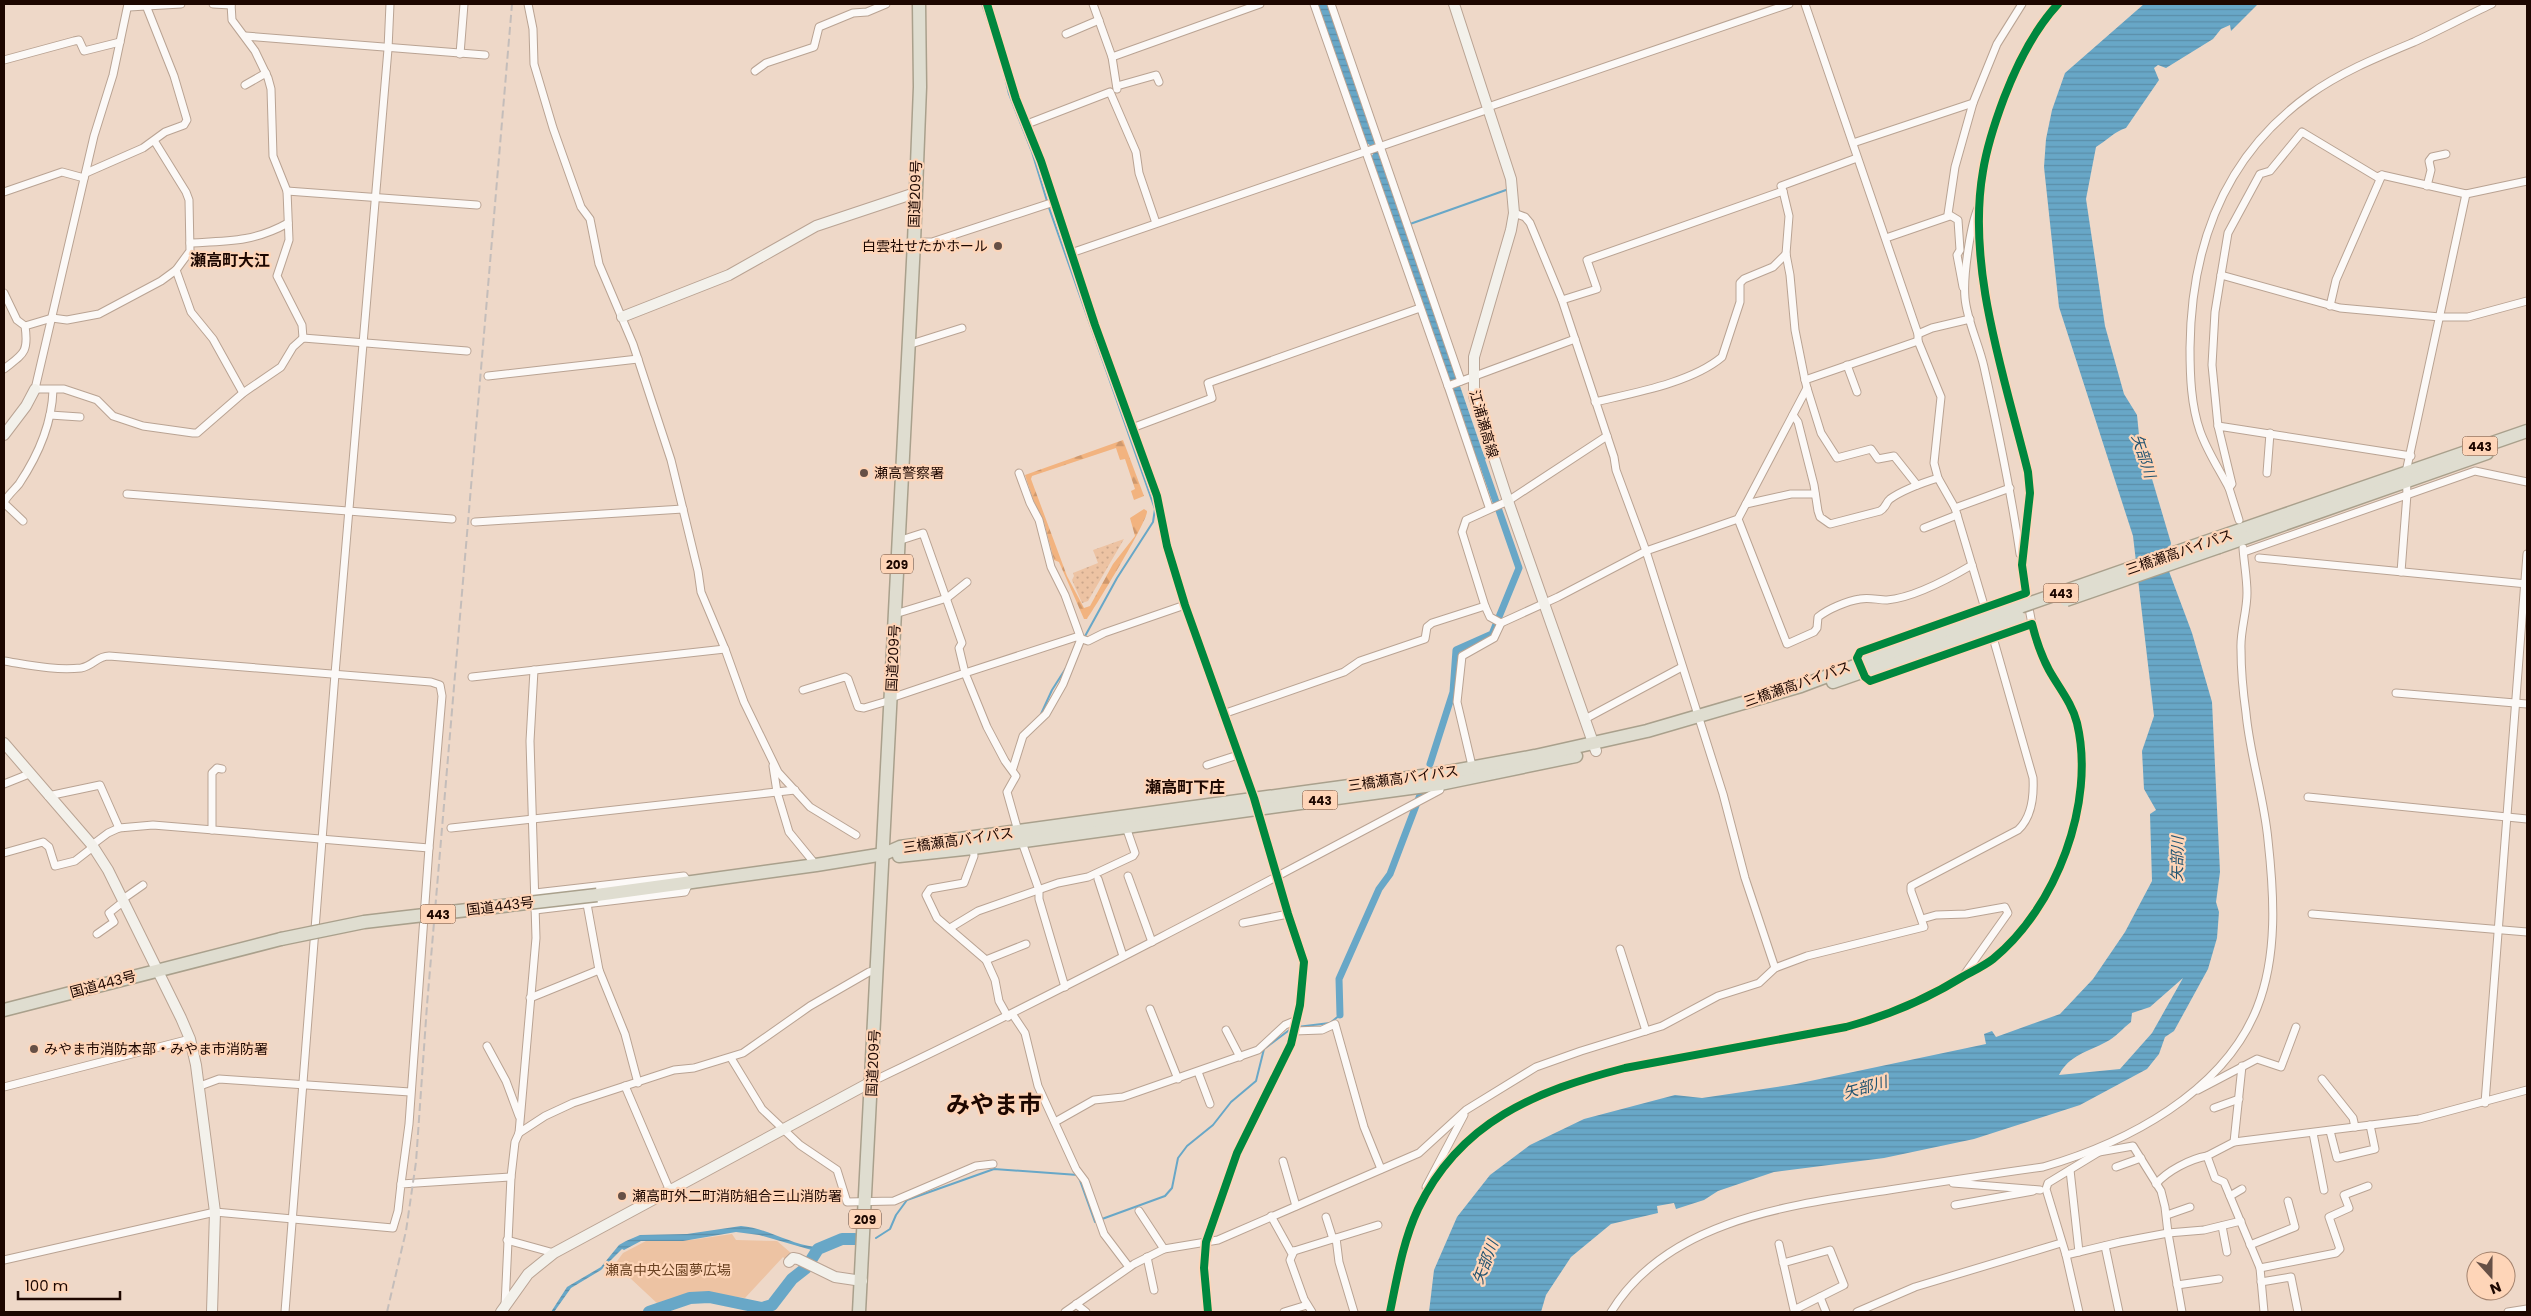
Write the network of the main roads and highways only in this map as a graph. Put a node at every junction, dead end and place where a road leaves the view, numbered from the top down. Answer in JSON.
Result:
{"nodes":[{"id":1,"x":919,"y":4,"type":"edge"},
{"id":2,"x":2527,"y":431,"type":"edge"},
{"id":3,"x":2527,"y":438,"type":"edge"},
{"id":4,"x":2407,"y":483,"type":"junction"},
{"id":5,"x":1473,"y":773,"type":"junction"},
{"id":6,"x":1256,"y":804,"type":"junction"},
{"id":7,"x":1019,"y":836,"type":"junction"},
{"id":8,"x":884,"y":854,"type":"junction"},
{"id":9,"x":4,"y":1010,"type":"edge"},
{"id":10,"x":859,"y":1312,"type":"edge"}],
"edges":[{"from":1,"to":8,"type":"highway","name":"国道209号","number":"209"},
{"from":2,"to":4,"type":"highway","name":"三橋瀬高バイパス","number":"443"},
{"from":3,"to":4,"type":"highway","name":"三橋瀬高バイパス","number":"443"},
{"from":4,"to":5,"type":"highway","name":"三橋瀬高バイパス","number":"443","bridge":true},
{"from":5,"to":6,"type":"highway","name":"三橋瀬高バイパス","number":"443"},
{"from":5,"to":6,"type":"highway","name":"三橋瀬高バイパス","number":"443"},
{"from":6,"to":7,"type":"highway","name":"三橋瀬高バイパス","number":"443"},
{"from":6,"to":7,"type":"highway","name":"三橋瀬高バイパス","number":"443"},
{"from":7,"to":8,"type":"highway","name":"三橋瀬高バイパス","number":"443"},
{"from":7,"to":8,"type":"highway","name":"三橋瀬高バイパス","number":"443"},
{"from":8,"to":9,"type":"highway","name":"国道443号","number":"443","bridge":true},
{"from":8,"to":10,"type":"highway","name":"国道209号","number":"209"}]}
